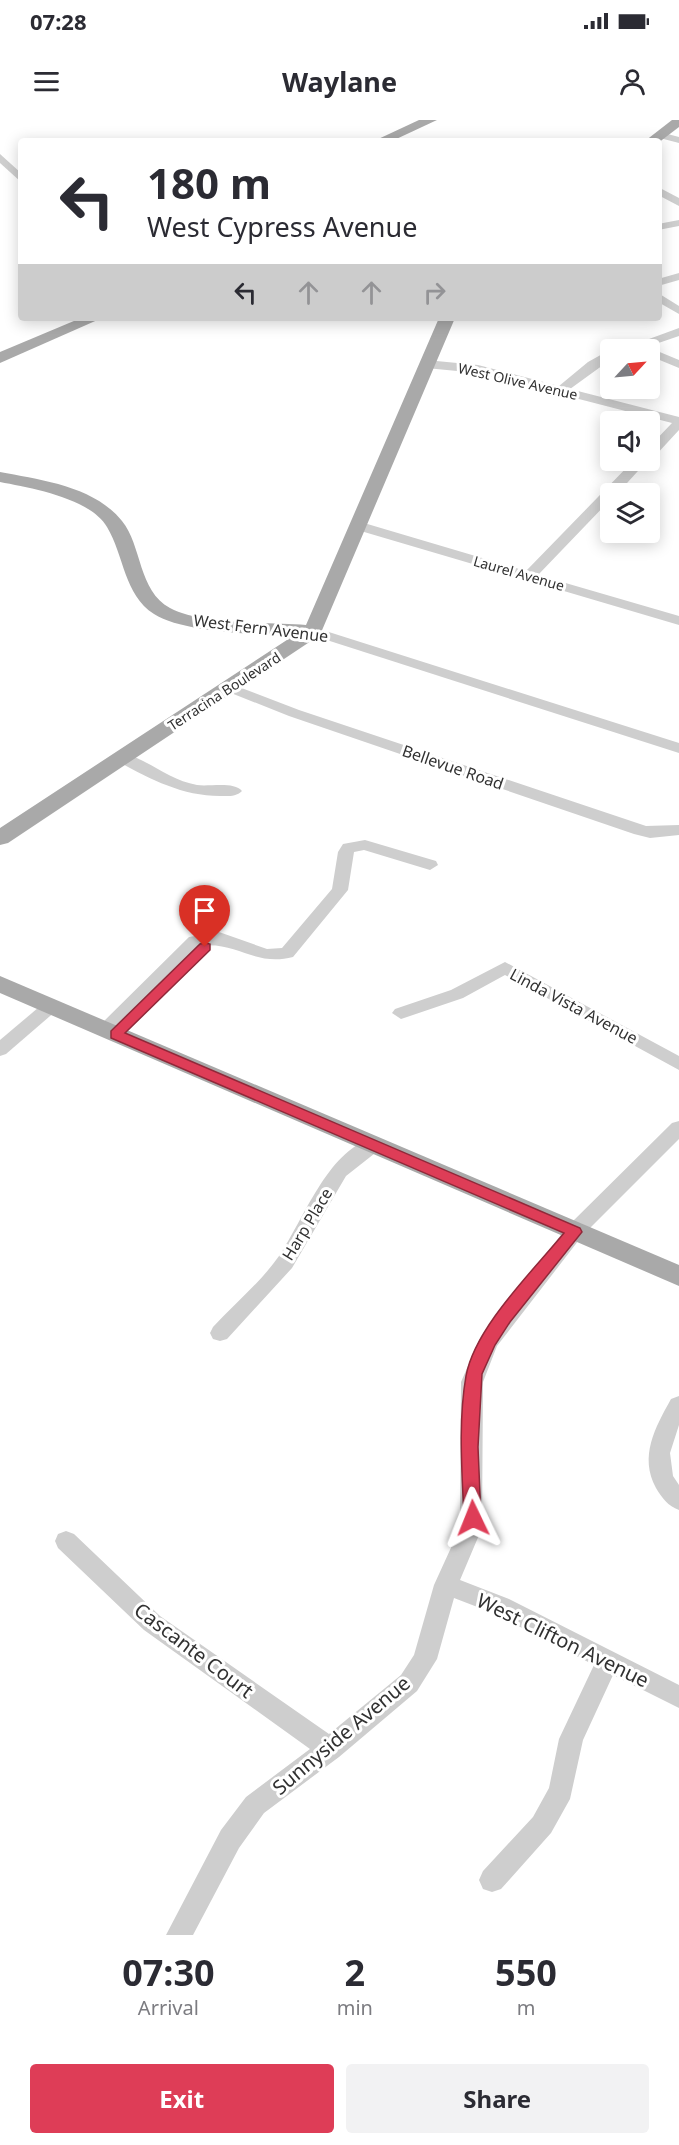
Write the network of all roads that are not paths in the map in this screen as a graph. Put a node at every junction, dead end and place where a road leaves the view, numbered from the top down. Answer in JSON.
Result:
{"nodes":[{"id":1,"x":430,"y":120,"type":"edge"},
{"id":2,"x":679,"y":121,"type":"edge"},
{"id":3,"x":388,"y":138,"type":"edge"},
{"id":4,"x":656,"y":138,"type":"edge"},
{"id":5,"x":662,"y":139,"type":"edge"},
{"id":6,"x":679,"y":140,"type":"edge"},
{"id":7,"x":0,"y":157,"type":"edge"},
{"id":8,"x":18,"y":176,"type":"edge"},
{"id":9,"x":662,"y":193,"type":"edge"},
{"id":10,"x":679,"y":204,"type":"edge"},
{"id":11,"x":679,"y":223,"type":"edge"},
{"id":12,"x":662,"y":226,"type":"edge"},
{"id":13,"x":679,"y":276,"type":"edge"},
{"id":14,"x":662,"y":282,"type":"edge"},
{"id":15,"x":662,"y":299,"type":"edge"},
{"id":16,"x":679,"y":311,"type":"edge"},
{"id":17,"x":87,"y":321,"type":"edge"},
{"id":18,"x":446,"y":321,"type":"edge"},
{"id":19,"x":679,"y":332,"type":"edge"},
{"id":20,"x":660,"y":340,"type":"edge"},
{"id":21,"x":660,"y":356,"type":"edge"},
{"id":22,"x":0,"y":357,"type":"edge"},
{"id":23,"x":600,"y":361,"type":"edge"},
{"id":24,"x":426,"y":364,"type":"junction"},
{"id":25,"x":679,"y":364,"type":"edge"},
{"id":26,"x":562,"y":390,"type":"junction"},
{"id":27,"x":679,"y":422,"type":"edge"},
{"id":28,"x":660,"y":442,"type":"edge"},
{"id":29,"x":631,"y":471,"type":"edge"},
{"id":30,"x":0,"y":477,"type":"edge"},
{"id":31,"x":359,"y":526,"type":"junction"},
{"id":32,"x":529,"y":576,"type":"junction"},
{"id":33,"x":679,"y":621,"type":"edge"},
{"id":34,"x":314,"y":631,"type":"junction"},
{"id":35,"x":231,"y":688,"type":"junction"},
{"id":36,"x":679,"y":748,"type":"edge"},
{"id":37,"x":123,"y":758,"type":"junction"},
{"id":38,"x":234,"y":791,"type":"dead end"},
{"id":39,"x":679,"y":830,"type":"edge"},
{"id":40,"x":0,"y":838,"type":"edge"},
{"id":41,"x":430,"y":865,"type":"dead end"},
{"id":42,"x":0,"y":984,"type":"edge"},
{"id":43,"x":51,"y":1006,"type":"junction"},
{"id":44,"x":401,"y":1013,"type":"dead end"},
{"id":45,"x":110,"y":1033,"type":"junction"},
{"id":46,"x":0,"y":1050,"type":"edge"},
{"id":47,"x":679,"y":1064,"type":"edge"},
{"id":48,"x":679,"y":1128,"type":"edge"},
{"id":49,"x":372,"y":1144,"type":"junction"},
{"id":50,"x":575,"y":1232,"type":"junction"},
{"id":51,"x":679,"y":1276,"type":"edge"},
{"id":52,"x":220,"y":1332,"type":"dead end"},
{"id":53,"x":679,"y":1405,"type":"edge"},
{"id":54,"x":679,"y":1501,"type":"edge"},
{"id":55,"x":66,"y":1541,"type":"dead end"},
{"id":56,"x":446,"y":1585,"type":"junction"},
{"id":57,"x":609,"y":1661,"type":"junction"},
{"id":58,"x":679,"y":1697,"type":"edge"},
{"id":59,"x":330,"y":1749,"type":"junction"},
{"id":60,"x":492,"y":1880,"type":"dead end"},
{"id":61,"x":179,"y":1935,"type":"edge"}],
"edges":[{"from":1,"to":3,"type":"main road"},
{"from":2,"to":4,"type":"main road"},
{"from":5,"to":6,"type":"street"},
{"from":7,"to":8,"type":"street"},
{"from":9,"to":10,"type":"street"},
{"from":11,"to":12,"type":"street"},
{"from":13,"to":14,"type":"street"},
{"from":15,"to":16,"type":"street"},
{"from":17,"to":22,"type":"main road"},
{"from":18,"to":24,"type":"main road"},
{"from":19,"to":20,"type":"street"},
{"from":21,"to":25,"type":"street"},
{"from":23,"to":26,"type":"street"},
{"from":24,"to":26,"type":"street","name":"West Olive Avenue"},
{"from":24,"to":31,"type":"main road"},
{"from":26,"to":27,"type":"street","name":"West Olive Avenue"},
{"from":27,"to":28,"type":"street"},
{"from":29,"to":32,"type":"street"},
{"from":30,"to":34,"type":"main road","name":"West Fern Avenue"},
{"from":31,"to":32,"type":"street","name":"Laurel Avenue"},
{"from":31,"to":34,"type":"main road"},
{"from":32,"to":33,"type":"street","name":"Laurel Avenue"},
{"from":34,"to":35,"type":"main road","name":"Terracina Boulevard"},
{"from":34,"to":36,"type":"street","name":"West Fern Avenue"},
{"from":35,"to":37,"type":"main road","name":"Terracina Boulevard"},
{"from":35,"to":39,"type":"street","name":"Bellevue Road"},
{"from":37,"to":38,"type":"street"},
{"from":37,"to":40,"type":"main road","name":"Terracina Boulevard"},
{"from":41,"to":45,"type":"street"},
{"from":42,"to":43,"type":"main road"},
{"from":43,"to":45,"type":"main road"},
{"from":43,"to":46,"type":"street"},
{"from":44,"to":47,"type":"street","name":"Linda Vista Avenue"},
{"from":45,"to":49,"type":"main road"},
{"from":48,"to":50,"type":"street","name":"Sunnyside Avenue"},
{"from":49,"to":50,"type":"main road"},
{"from":49,"to":52,"type":"street","name":"Harp Place"},
{"from":50,"to":51,"type":"main road"},
{"from":50,"to":56,"type":"street","name":"Sunnyside Avenue"},
{"from":53,"to":54,"type":"street"},
{"from":55,"to":59,"type":"street","name":"Cascante Court"},
{"from":56,"to":57,"type":"street","name":"West Clifton Avenue"},
{"from":56,"to":59,"type":"street","name":"Sunnyside Avenue"},
{"from":57,"to":58,"type":"street","name":"West Clifton Avenue"},
{"from":57,"to":60,"type":"street"},
{"from":59,"to":61,"type":"street","name":"Sunnyside Avenue"}]}
